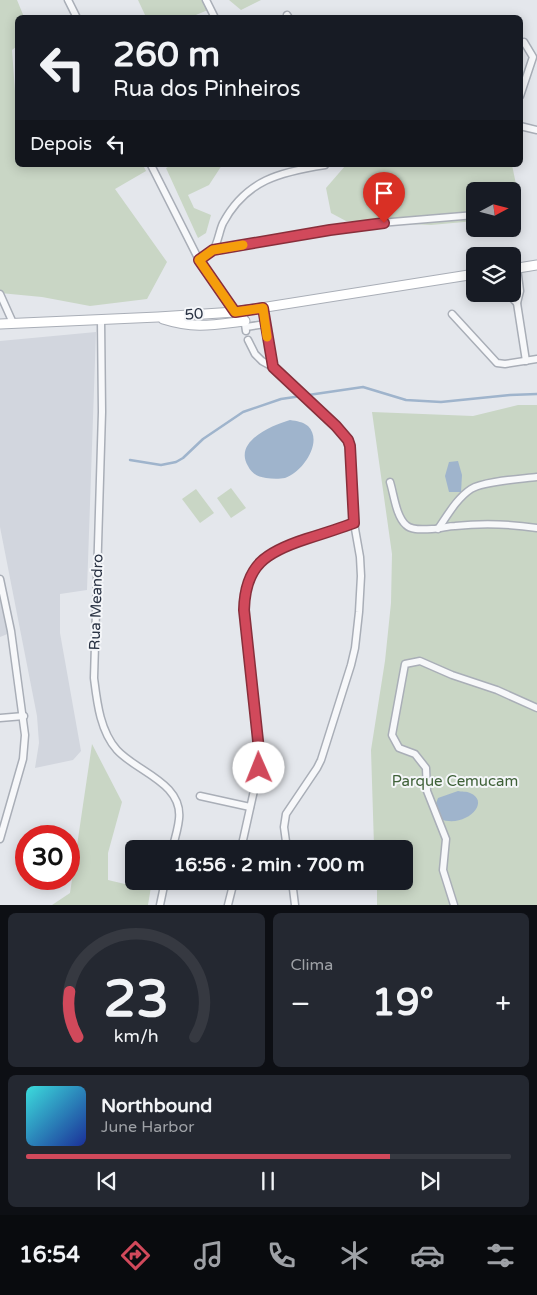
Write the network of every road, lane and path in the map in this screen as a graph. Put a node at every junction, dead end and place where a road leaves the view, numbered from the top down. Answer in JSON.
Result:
{"nodes":[{"id":1,"x":68,"y":0,"type":"edge"},
{"id":2,"x":206,"y":0,"type":"edge"},
{"id":3,"x":76,"y":15,"type":"edge"},
{"id":4,"x":214,"y":15,"type":"edge"},
{"id":5,"x":524,"y":42,"type":"dead end"},
{"id":6,"x":523,"y":87,"type":"edge"},
{"id":7,"x":523,"y":127,"type":"edge"},
{"id":8,"x":537,"y":130,"type":"edge"},
{"id":9,"x":152,"y":167,"type":"edge"},
{"id":10,"x":293,"y":167,"type":"edge"},
{"id":11,"x":466,"y":216,"type":"edge"},
{"id":12,"x":213,"y":250,"type":"junction"},
{"id":13,"x":199,"y":260,"type":"junction"},
{"id":14,"x":537,"y":265,"type":"edge"},
{"id":15,"x":521,"y":267,"type":"edge"},
{"id":16,"x":466,"y":275,"type":"edge"},
{"id":17,"x":0,"y":296,"type":"edge"},
{"id":18,"x":517,"y":303,"type":"edge"},
{"id":19,"x":263,"y":308,"type":"junction"},
{"id":20,"x":239,"y":311,"type":"junction"},
{"id":21,"x":452,"y":314,"type":"dead end"},
{"id":22,"x":158,"y":317,"type":"junction"},
{"id":23,"x":101,"y":320,"type":"junction"},
{"id":24,"x":13,"y":323,"type":"junction"},
{"id":25,"x":0,"y":324,"type":"edge"},
{"id":26,"x":266,"y":324,"type":"junction"},
{"id":27,"x":246,"y":326,"type":"junction"},
{"id":28,"x":248,"y":340,"type":"dead end"},
{"id":29,"x":537,"y":359,"type":"edge"},
{"id":30,"x":526,"y":361,"type":"junction"},
{"id":31,"x":273,"y":367,"type":"junction"},
{"id":32,"x":537,"y":477,"type":"edge"},
{"id":33,"x":390,"y":482,"type":"dead end"},
{"id":34,"x":354,"y":523,"type":"junction"},
{"id":35,"x":537,"y":528,"type":"edge"},
{"id":36,"x":438,"y":529,"type":"junction"},
{"id":37,"x":0,"y":579,"type":"edge"},
{"id":38,"x":537,"y":708,"type":"edge"},
{"id":39,"x":24,"y":716,"type":"junction"},
{"id":40,"x":0,"y":718,"type":"edge"},
{"id":41,"x":200,"y":796,"type":"dead end"},
{"id":42,"x":250,"y":807,"type":"junction"},
{"id":43,"x":0,"y":839,"type":"edge"},
{"id":44,"x":174,"y":840,"type":"edge"},
{"id":45,"x":243,"y":840,"type":"edge"},
{"id":46,"x":286,"y":840,"type":"edge"},
{"id":47,"x":163,"y":890,"type":"edge"},
{"id":48,"x":232,"y":890,"type":"edge"},
{"id":49,"x":293,"y":890,"type":"edge"},
{"id":50,"x":160,"y":905,"type":"edge"},
{"id":51,"x":228,"y":905,"type":"edge"},
{"id":52,"x":295,"y":905,"type":"edge"},
{"id":53,"x":454,"y":905,"type":"edge"}],
"edges":[{"from":1,"to":3,"type":"street"},
{"from":2,"to":4,"type":"street"},
{"from":5,"to":6,"type":"street"},
{"from":7,"to":8,"type":"street"},
{"from":9,"to":13,"type":"street"},
{"from":10,"to":12,"type":"street"},
{"from":11,"to":12,"type":"street"},
{"from":12,"to":13,"type":"street"},
{"from":13,"to":20,"type":"street"},
{"from":14,"to":15,"type":"main road"},
{"from":16,"to":19,"type":"main road","name":"50"},
{"from":17,"to":24,"type":"street"},
{"from":18,"to":30,"type":"street"},
{"from":19,"to":20,"type":"main road","name":"50"},
{"from":19,"to":26,"type":"street"},
{"from":20,"to":22,"type":"main road","name":"50"},
{"from":20,"to":27,"type":"street"},
{"from":21,"to":30,"type":"street"},
{"from":22,"to":23,"type":"main road","name":"50"},
{"from":22,"to":27,"type":"main road"},
{"from":23,"to":24,"type":"main road","name":"50"},
{"from":23,"to":44,"type":"street","name":"Rua Meandro"},
{"from":24,"to":25,"type":"main road","name":"50"},
{"from":26,"to":27,"type":"street"},
{"from":26,"to":31,"type":"street"},
{"from":28,"to":31,"type":"street"},
{"from":29,"to":30,"type":"street"},
{"from":31,"to":34,"type":"street"},
{"from":32,"to":36,"type":"street"},
{"from":33,"to":36,"type":"street"},
{"from":34,"to":42,"type":"street"},
{"from":34,"to":46,"type":"street"},
{"from":35,"to":36,"type":"street"},
{"from":37,"to":39,"type":"street"},
{"from":38,"to":53,"type":"street"},
{"from":39,"to":40,"type":"street"},
{"from":39,"to":43,"type":"street"},
{"from":41,"to":42,"type":"street"},
{"from":42,"to":45,"type":"street"},
{"from":47,"to":50,"type":"street"},
{"from":48,"to":51,"type":"street"},
{"from":49,"to":52,"type":"street"}]}
